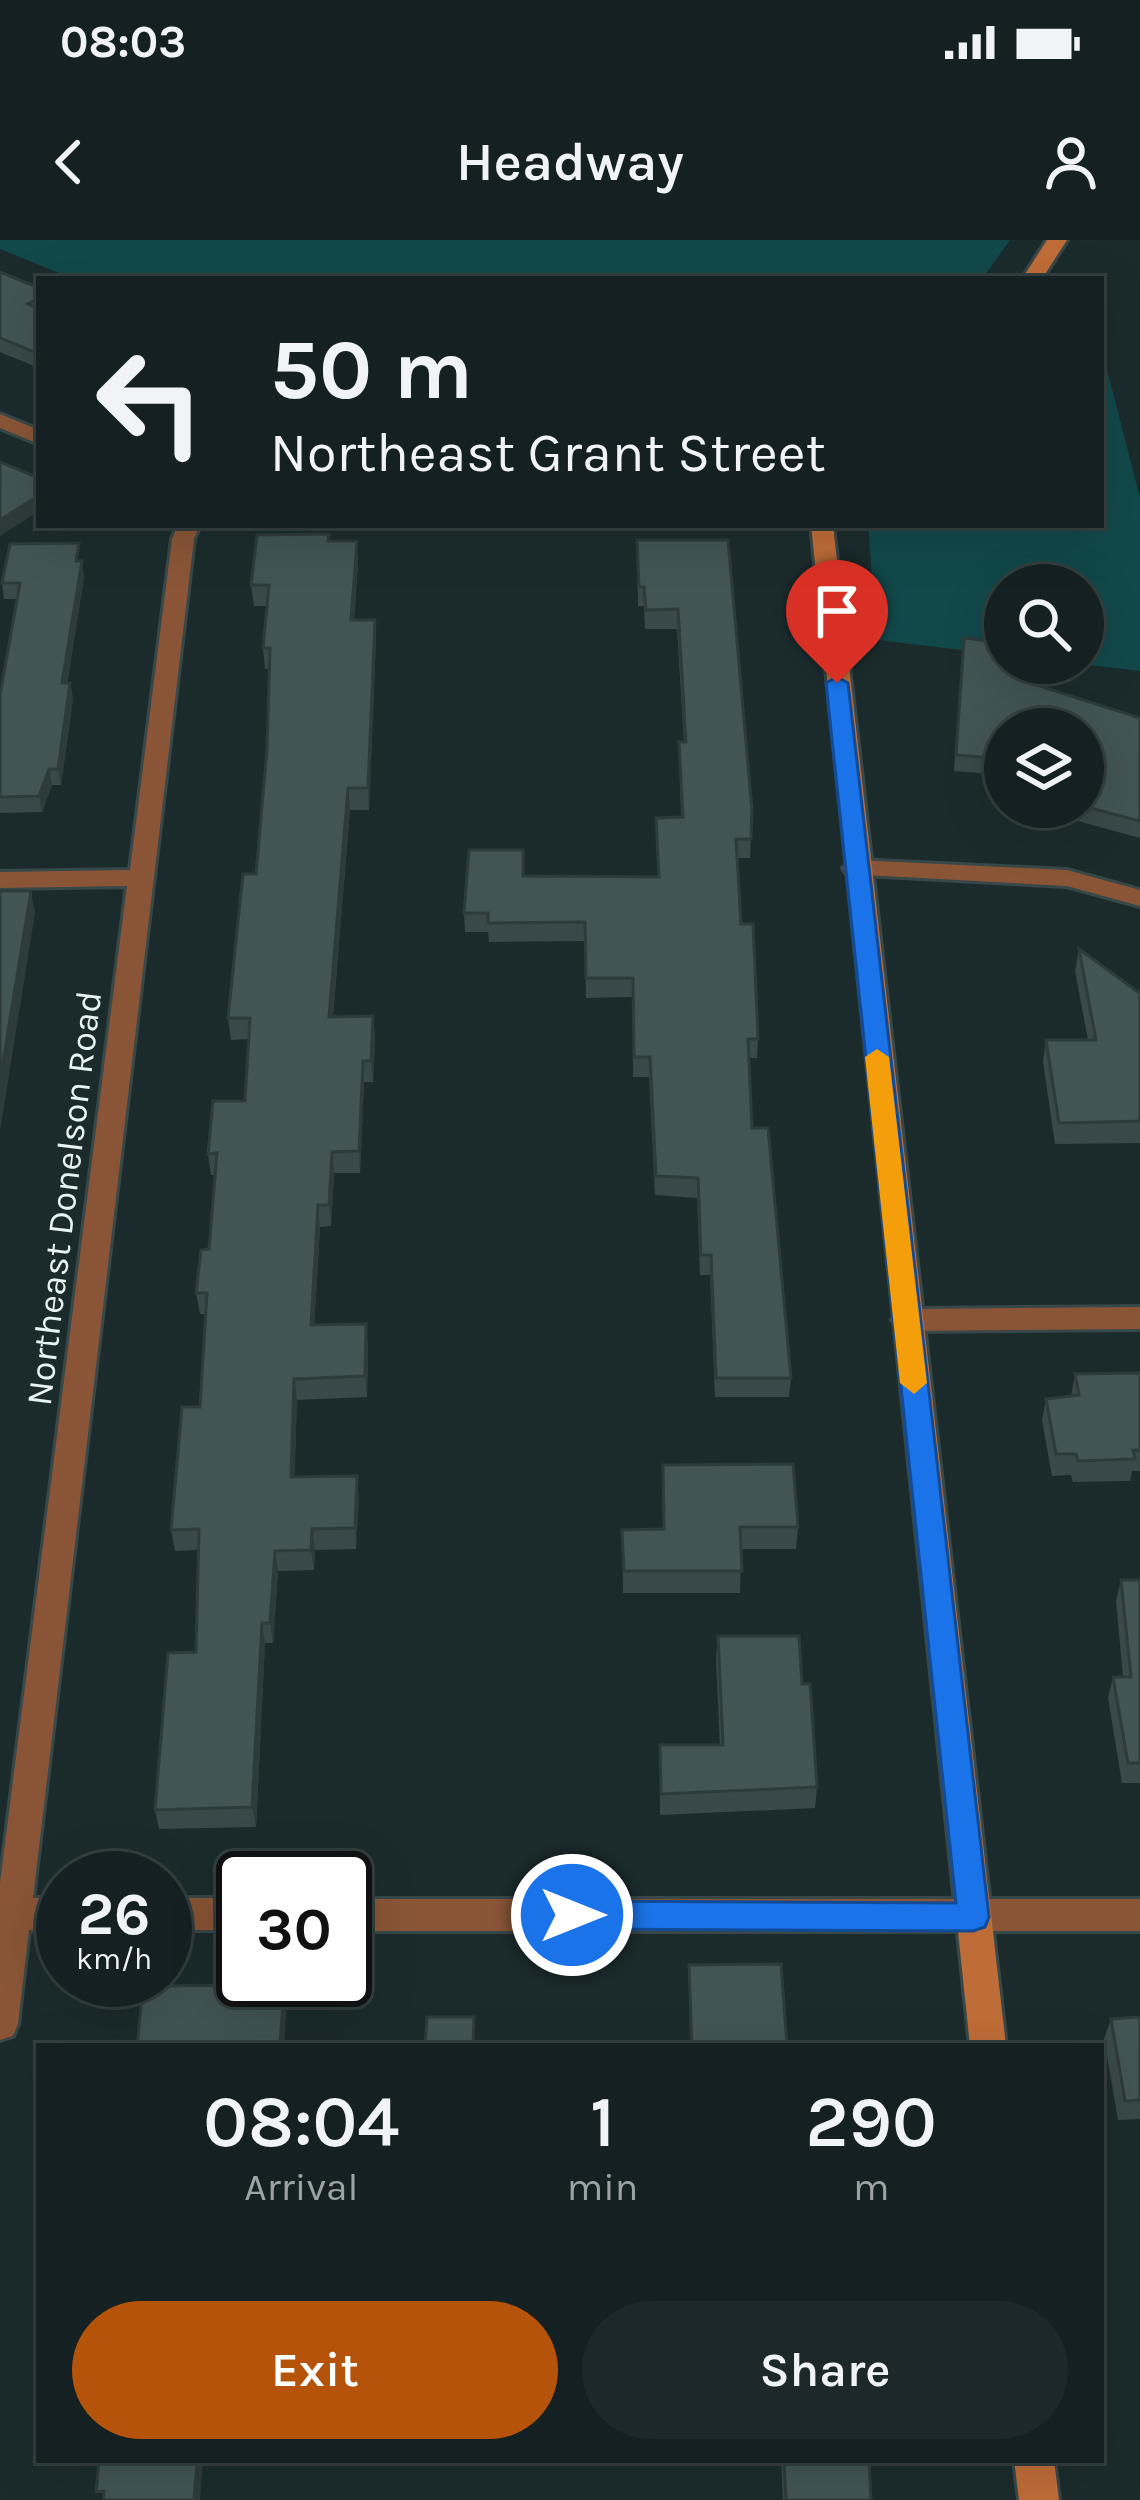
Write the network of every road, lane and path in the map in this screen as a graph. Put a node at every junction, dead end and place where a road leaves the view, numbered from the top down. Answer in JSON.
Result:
{"nodes":[{"id":1,"x":1057,"y":240,"type":"edge"},
{"id":2,"x":1034,"y":276,"type":"edge"},
{"id":3,"x":0,"y":420,"type":"edge"},
{"id":4,"x":36,"y":437,"type":"edge"},
{"id":5,"x":188,"y":528,"type":"edge"},
{"id":6,"x":822,"y":528,"type":"edge"},
{"id":7,"x":856,"y":868,"type":"junction"},
{"id":8,"x":142,"y":878,"type":"junction"},
{"id":9,"x":0,"y":880,"type":"edge"},
{"id":10,"x":1140,"y":898,"type":"edge"},
{"id":11,"x":1140,"y":1318,"type":"edge"},
{"id":12,"x":907,"y":1320,"type":"junction"},
{"id":13,"x":13,"y":1914,"type":"junction"},
{"id":14,"x":36,"y":1914,"type":"edge"},
{"id":15,"x":372,"y":1915,"type":"edge"},
{"id":16,"x":1140,"y":1915,"type":"edge"},
{"id":17,"x":973,"y":1917,"type":"junction"},
{"id":18,"x":0,"y":2024,"type":"edge"},
{"id":19,"x":988,"y":2043,"type":"edge"},
{"id":20,"x":1034,"y":2463,"type":"edge"},
{"id":21,"x":1039,"y":2500,"type":"edge"}],
"edges":[{"from":1,"to":2,"type":"street"},
{"from":3,"to":4,"type":"street"},
{"from":5,"to":8,"type":"street","name":"Northeast Donelson Road"},
{"from":6,"to":7,"type":"street"},
{"from":7,"to":10,"type":"street"},
{"from":7,"to":12,"type":"street"},
{"from":8,"to":9,"type":"street"},
{"from":8,"to":13,"type":"street","name":"Northeast Donelson Road"},
{"from":11,"to":12,"type":"street"},
{"from":12,"to":17,"type":"street"},
{"from":13,"to":14,"type":"street"},
{"from":13,"to":18,"type":"street","name":"Northeast Donelson Road"},
{"from":15,"to":17,"type":"street"},
{"from":16,"to":17,"type":"street"},
{"from":17,"to":19,"type":"street"},
{"from":20,"to":21,"type":"street"}]}
